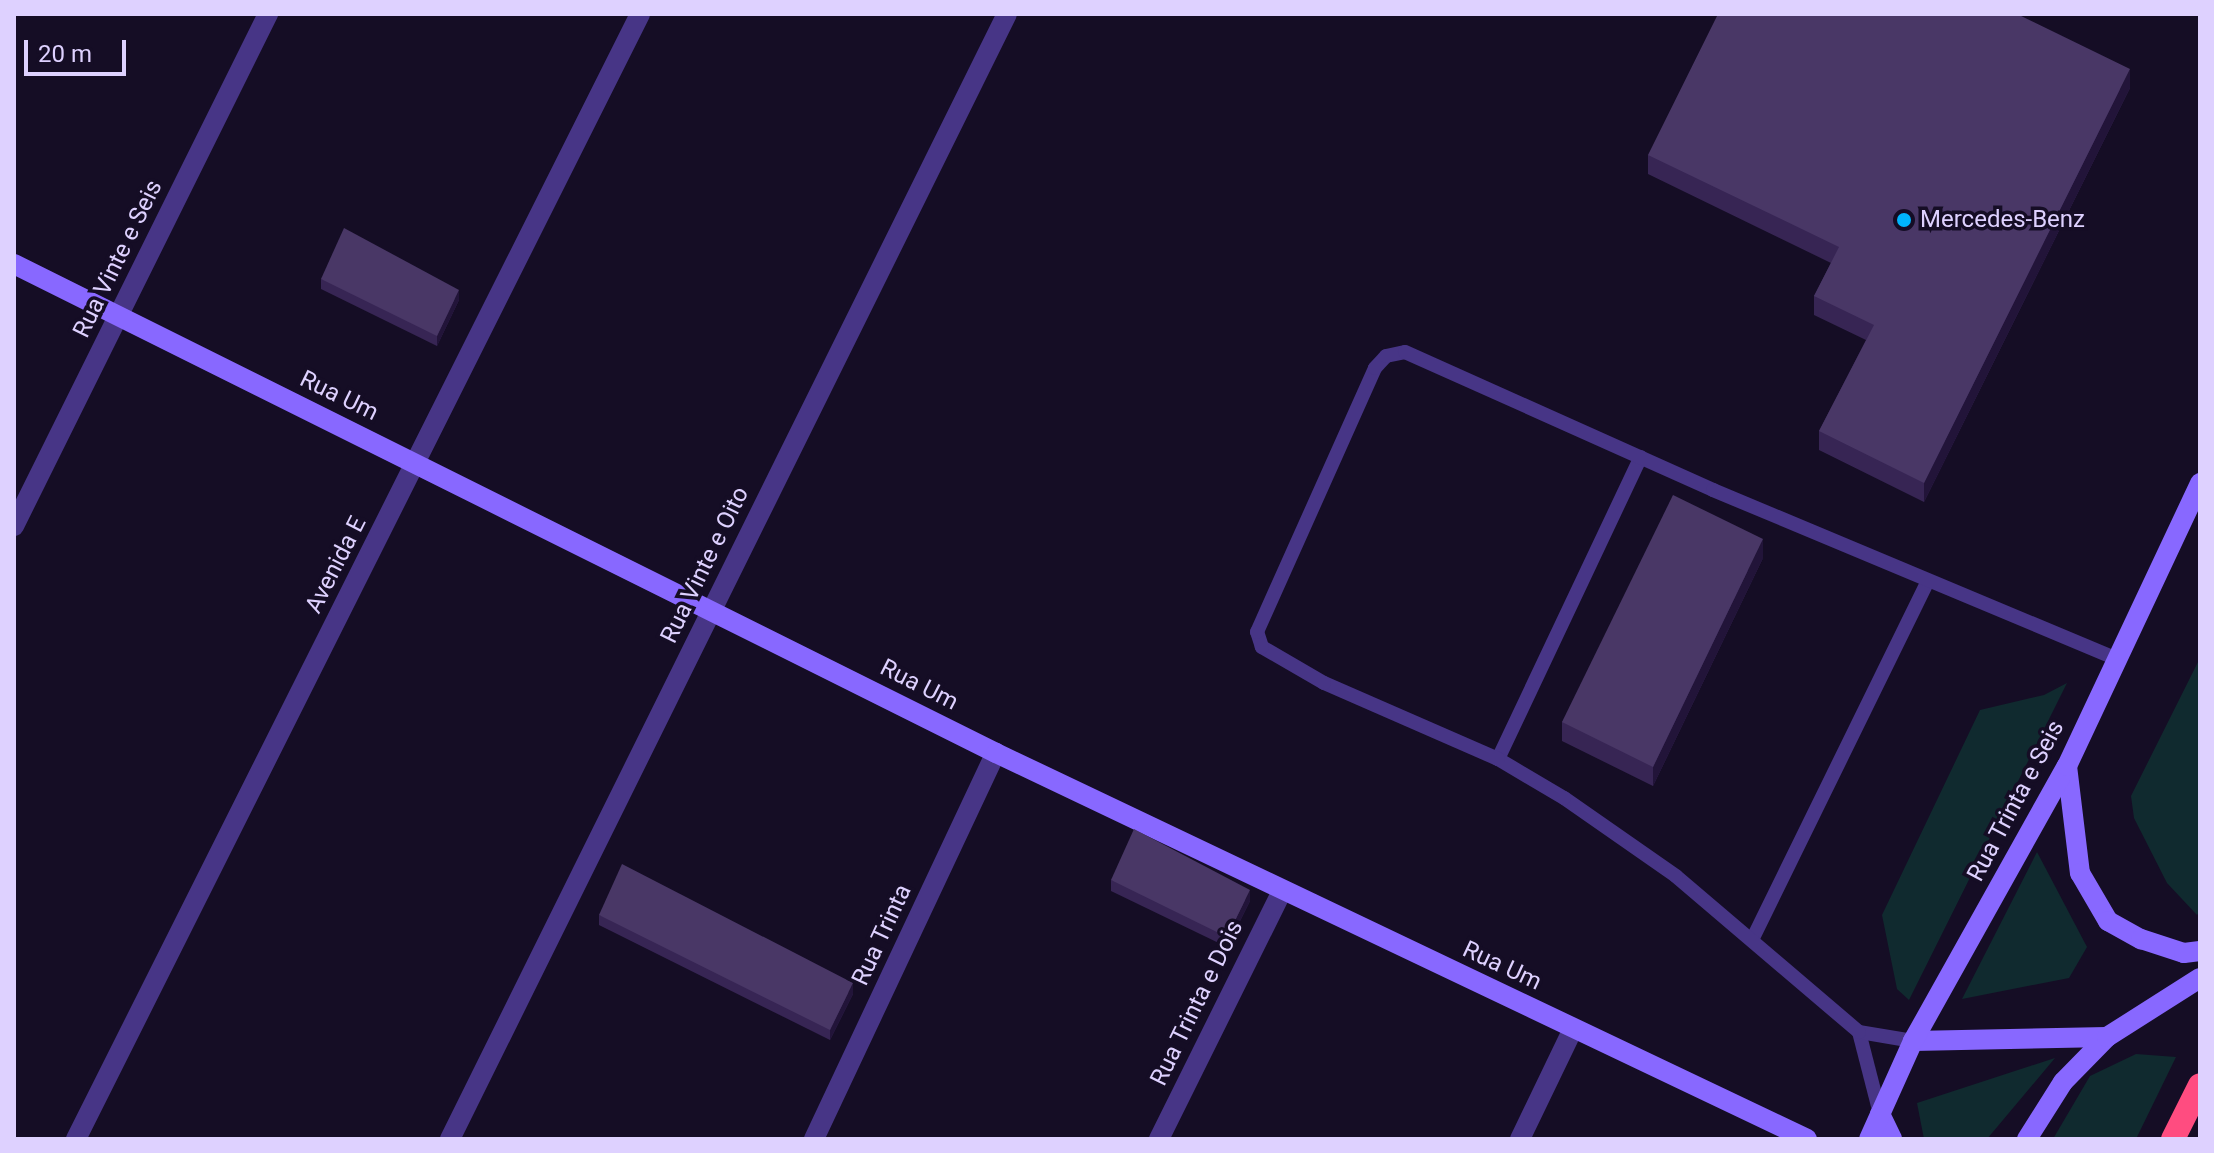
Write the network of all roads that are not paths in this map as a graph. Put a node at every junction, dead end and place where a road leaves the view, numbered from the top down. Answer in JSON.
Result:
{"nodes":[{"id":1,"x":268,"y":14,"type":"edge"},
{"id":2,"x":640,"y":14,"type":"edge"},
{"id":3,"x":1007,"y":14,"type":"edge"},
{"id":4,"x":14,"y":264,"type":"edge"},
{"id":5,"x":118,"y":317,"type":"junction"},
{"id":6,"x":1641,"y":457,"type":"junction"},
{"id":7,"x":417,"y":463,"type":"junction"},
{"id":8,"x":2200,"y":483,"type":"edge"},
{"id":9,"x":14,"y":526,"type":"edge"},
{"id":10,"x":1927,"y":582,"type":"junction"},
{"id":11,"x":713,"y":609,"type":"junction"},
{"id":12,"x":2115,"y":658,"type":"junction"},
{"id":13,"x":996,"y":753,"type":"junction"},
{"id":14,"x":1498,"y":759,"type":"junction"},
{"id":15,"x":2067,"y":766,"type":"junction"},
{"id":16,"x":1282,"y":891,"type":"junction"},
{"id":17,"x":1752,"y":940,"type":"junction"},
{"id":18,"x":2200,"y":951,"type":"edge"},
{"id":19,"x":2200,"y":978,"type":"edge"},
{"id":20,"x":1573,"y":1029,"type":"junction"},
{"id":21,"x":1859,"y":1032,"type":"junction"},
{"id":22,"x":2107,"y":1037,"type":"junction"},
{"id":23,"x":1913,"y":1041,"type":"junction"},
{"id":24,"x":2200,"y":1085,"type":"edge"},
{"id":25,"x":1880,"y":1114,"type":"junction"},
{"id":26,"x":76,"y":1139,"type":"edge"},
{"id":27,"x":450,"y":1139,"type":"edge"},
{"id":28,"x":814,"y":1139,"type":"edge"},
{"id":29,"x":1159,"y":1139,"type":"edge"},
{"id":30,"x":1520,"y":1139,"type":"edge"},
{"id":31,"x":1807,"y":1139,"type":"edge"},
{"id":32,"x":1869,"y":1139,"type":"edge"},
{"id":33,"x":1892,"y":1139,"type":"edge"},
{"id":34,"x":2027,"y":1139,"type":"edge"},
{"id":35,"x":2173,"y":1139,"type":"edge"}],
"edges":[{"from":1,"to":5,"type":"street","name":"Rua Vinte e Seis"},
{"from":2,"to":7,"type":"street","name":"Avenida E"},
{"from":3,"to":11,"type":"street","name":"Rua Vinte e Oito"},
{"from":4,"to":5,"type":"street","name":"Rua Um"},
{"from":5,"to":7,"type":"street","name":"Rua Um"},
{"from":5,"to":9,"type":"street","name":"Rua Vinte e Seis"},
{"from":6,"to":10,"type":"lane"},
{"from":6,"to":14,"type":"lane"},
{"from":6,"to":14,"type":"lane"},
{"from":7,"to":11,"type":"street","name":"Rua Um"},
{"from":7,"to":26,"type":"street","name":"Avenida E"},
{"from":8,"to":12,"type":"street","name":"Rua Trinta e Seis"},
{"from":10,"to":12,"type":"lane"},
{"from":10,"to":17,"type":"lane"},
{"from":11,"to":13,"type":"street","name":"Rua Um"},
{"from":11,"to":27,"type":"street","name":"Rua Vinte e Oito"},
{"from":12,"to":15,"type":"street","name":"Rua Trinta e Seis"},
{"from":13,"to":16,"type":"street","name":"Rua Um"},
{"from":13,"to":28,"type":"street","name":"Rua Trinta"},
{"from":14,"to":17,"type":"lane"},
{"from":15,"to":18,"type":"street"},
{"from":15,"to":23,"type":"street","name":"Rua Trinta e Seis"},
{"from":16,"to":20,"type":"street","name":"Rua Um"},
{"from":16,"to":29,"type":"street","name":"Rua Trinta e Dois"},
{"from":17,"to":21,"type":"lane"},
{"from":19,"to":22,"type":"street"},
{"from":20,"to":30,"type":"street"},
{"from":20,"to":31,"type":"street","name":"Rua Um"},
{"from":21,"to":23,"type":"lane"},
{"from":21,"to":25,"type":"lane"},
{"from":22,"to":23,"type":"street"},
{"from":22,"to":34,"type":"street"},
{"from":23,"to":25,"type":"street","name":"Rua Trinta e Seis"},
{"from":24,"to":35,"type":"highway"},
{"from":25,"to":32,"type":"street","name":"Rua Trinta e Seis"},
{"from":25,"to":33,"type":"street"}]}
